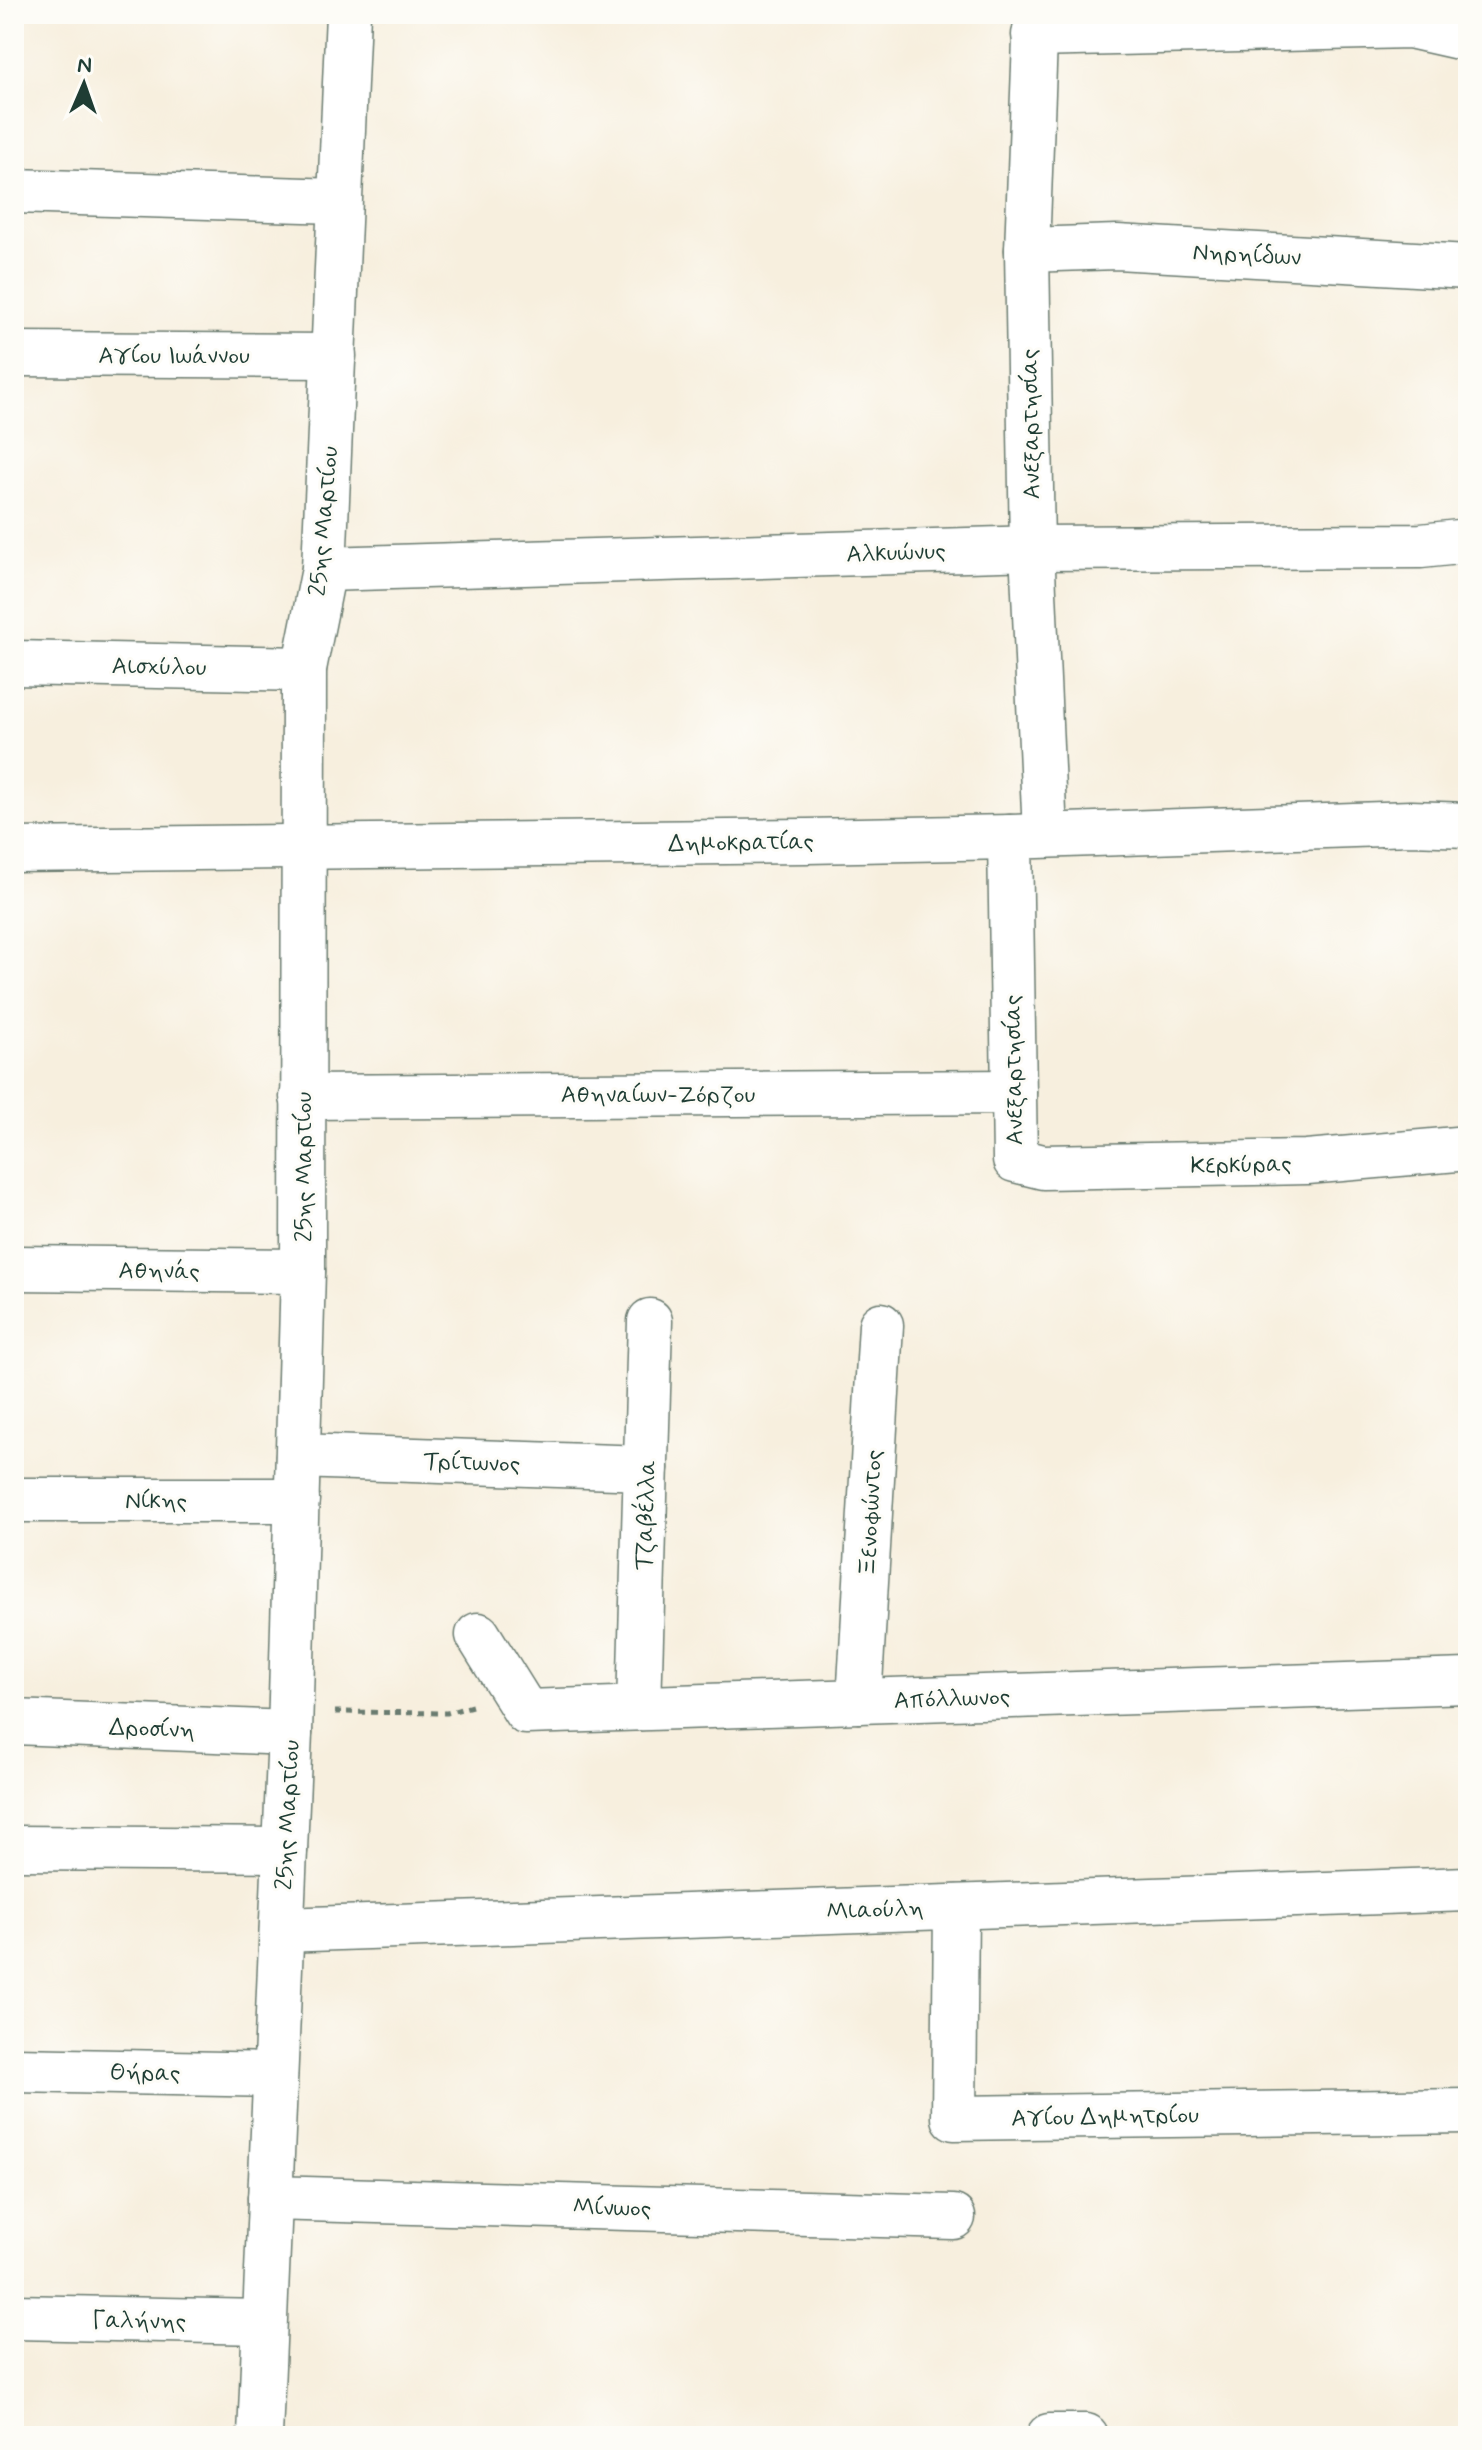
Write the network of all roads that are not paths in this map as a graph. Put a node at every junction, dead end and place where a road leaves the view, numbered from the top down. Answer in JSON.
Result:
{"nodes":[{"id":1,"x":348,"y":14,"type":"edge"},
{"id":2,"x":1035,"y":24,"type":"edge"},
{"id":3,"x":1468,"y":39,"type":"edge"},
{"id":4,"x":14,"y":191,"type":"edge"},
{"id":5,"x":338,"y":201,"type":"junction"},
{"id":6,"x":1027,"y":250,"type":"junction"},
{"id":7,"x":1468,"y":267,"type":"edge"},
{"id":8,"x":14,"y":354,"type":"edge"},
{"id":9,"x":334,"y":356,"type":"junction"},
{"id":10,"x":1468,"y":541,"type":"edge"},
{"id":11,"x":1032,"y":548,"type":"junction"},
{"id":12,"x":324,"y":569,"type":"junction"},
{"id":13,"x":14,"y":663,"type":"edge"},
{"id":14,"x":304,"y":669,"type":"junction"},
{"id":15,"x":1468,"y":825,"type":"edge"},
{"id":16,"x":1027,"y":836,"type":"junction"},
{"id":17,"x":304,"y":846,"type":"junction"},
{"id":18,"x":14,"y":850,"type":"edge"},
{"id":19,"x":1014,"y":1092,"type":"junction"},
{"id":20,"x":302,"y":1097,"type":"junction"},
{"id":21,"x":1468,"y":1148,"type":"edge"},
{"id":22,"x":1015,"y":1160,"type":"joint"},
{"id":23,"x":14,"y":1268,"type":"edge"},
{"id":24,"x":303,"y":1271,"type":"junction"},
{"id":25,"x":650,"y":1321,"type":"dead end"},
{"id":26,"x":881,"y":1325,"type":"dead end"},
{"id":27,"x":298,"y":1456,"type":"junction"},
{"id":28,"x":646,"y":1468,"type":"junction"},
{"id":29,"x":14,"y":1500,"type":"edge"},
{"id":30,"x":297,"y":1500,"type":"junction"},
{"id":31,"x":478,"y":1635,"type":"dead end"},
{"id":32,"x":1468,"y":1681,"type":"edge"},
{"id":33,"x":859,"y":1701,"type":"junction"},
{"id":34,"x":639,"y":1708,"type":"junction"},
{"id":35,"x":14,"y":1722,"type":"edge"},
{"id":36,"x":291,"y":1722,"type":"junction"},
{"id":37,"x":14,"y":1848,"type":"edge"},
{"id":38,"x":285,"y":1850,"type":"junction"},
{"id":39,"x":1468,"y":1889,"type":"edge"},
{"id":40,"x":956,"y":1907,"type":"junction"},
{"id":41,"x":282,"y":1930,"type":"junction"},
{"id":42,"x":14,"y":2070,"type":"edge"},
{"id":43,"x":275,"y":2075,"type":"junction"},
{"id":44,"x":1468,"y":2111,"type":"edge"},
{"id":45,"x":270,"y":2198,"type":"junction"},
{"id":46,"x":953,"y":2217,"type":"dead end"},
{"id":47,"x":14,"y":2317,"type":"edge"},
{"id":48,"x":264,"y":2322,"type":"junction"},
{"id":49,"x":260,"y":2436,"type":"edge"},
{"id":50,"x":1049,"y":2436,"type":"edge"},
{"id":51,"x":1086,"y":2436,"type":"edge"}],
"edges":[{"from":1,"to":5,"type":"street","name":"25ης Μαρτίου"},
{"from":2,"to":3,"type":"street"},
{"from":2,"to":6,"type":"street","name":"Ανεξαρτησίας"},
{"from":4,"to":5,"type":"street"},
{"from":5,"to":9,"type":"street","name":"25ης Μαρτίου"},
{"from":6,"to":7,"type":"street","name":"Νηρηίδων"},
{"from":6,"to":11,"type":"street","name":"Ανεξαρτησίας"},
{"from":8,"to":9,"type":"street","name":"Αγίου Ιωάννου"},
{"from":9,"to":12,"type":"street","name":"25ης Μαρτίου"},
{"from":10,"to":11,"type":"street","name":"Αλκυώνυς"},
{"from":11,"to":12,"type":"street","name":"Αλκυώνυς"},
{"from":11,"to":16,"type":"street","name":"Ανεξαρτησίας"},
{"from":12,"to":14,"type":"street","name":"25ης Μαρτίου"},
{"from":13,"to":14,"type":"street","name":"Αισχύλου"},
{"from":14,"to":17,"type":"street","name":"25ης Μαρτίου"},
{"from":15,"to":16,"type":"street","name":"Δημοκρατίας"},
{"from":16,"to":17,"type":"street","name":"Δημοκρατίας"},
{"from":16,"to":19,"type":"street","name":"Ανεξαρτησίας"},
{"from":17,"to":18,"type":"street","name":"Δημοκρατίας"},
{"from":17,"to":20,"type":"street","name":"25ης Μαρτίου"},
{"from":19,"to":20,"type":"street","name":"Αθηναίων-Ζόρζου"},
{"from":19,"to":22,"type":"street","name":"Ανεξαρτησίας"},
{"from":20,"to":24,"type":"street","name":"25ης Μαρτίου"},
{"from":21,"to":22,"type":"street","name":"Κερκύρας"},
{"from":23,"to":24,"type":"street","name":"Αθηνάς"},
{"from":24,"to":27,"type":"street","name":"25ης Μαρτίου"},
{"from":25,"to":28,"type":"street","name":"Τζαβέλλα"},
{"from":26,"to":33,"type":"street","name":"Ξενοφώντος"},
{"from":27,"to":28,"type":"street","name":"Τρίτωνος"},
{"from":27,"to":30,"type":"street","name":"25ης Μαρτίου"},
{"from":28,"to":34,"type":"street","name":"Τζαβέλλα"},
{"from":29,"to":30,"type":"street","name":"Νίκης"},
{"from":30,"to":36,"type":"street","name":"25ης Μαρτίου"},
{"from":31,"to":34,"type":"street","name":"Απόλλωνος"},
{"from":32,"to":33,"type":"street","name":"Απόλλωνος"},
{"from":33,"to":34,"type":"street","name":"Απόλλωνος"},
{"from":35,"to":36,"type":"street","name":"Δροσίνη"},
{"from":36,"to":38,"type":"street","name":"25ης Μαρτίου"},
{"from":37,"to":38,"type":"street"},
{"from":38,"to":41,"type":"street","name":"25ης Μαρτίου"},
{"from":39,"to":40,"type":"street","name":"Μιαούλη"},
{"from":40,"to":41,"type":"street","name":"Μιαούλη"},
{"from":40,"to":44,"type":"street","name":"Αγίου Δημητρίου"},
{"from":41,"to":43,"type":"street","name":"25ης Μαρτίου"},
{"from":42,"to":43,"type":"street","name":"Θήρας"},
{"from":43,"to":45,"type":"street","name":"25ης Μαρτίου"},
{"from":45,"to":46,"type":"street","name":"Μίνωος"},
{"from":45,"to":48,"type":"street","name":"25ης Μαρτίου"},
{"from":47,"to":48,"type":"street","name":"Γαλήνης"},
{"from":48,"to":49,"type":"street","name":"25ης Μαρτίου"},
{"from":50,"to":51,"type":"street"}]}
